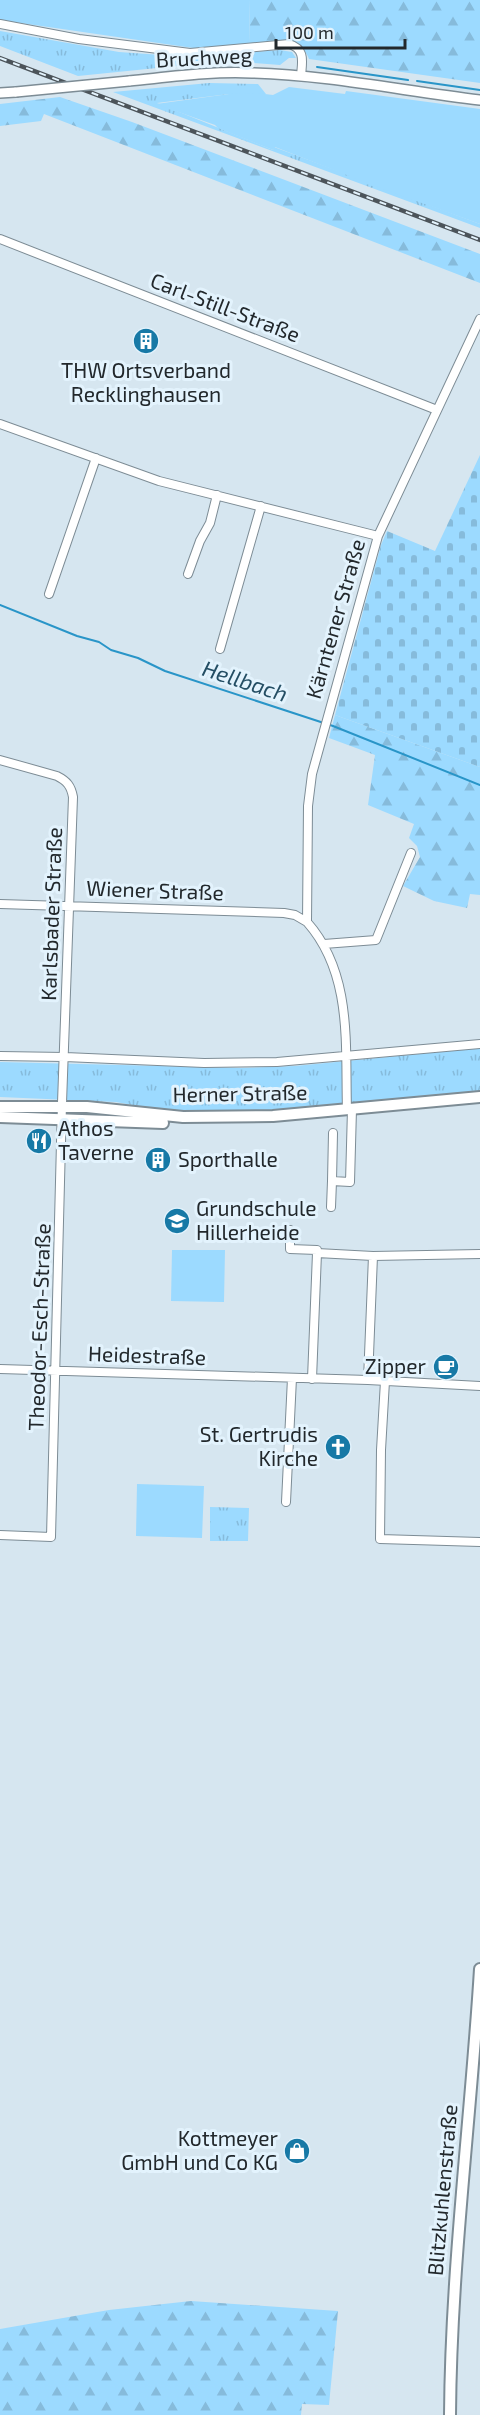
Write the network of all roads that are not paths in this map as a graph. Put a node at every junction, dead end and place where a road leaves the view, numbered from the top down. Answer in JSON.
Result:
{"nodes":[{"id":1,"x":0,"y":24,"type":"edge"},
{"id":2,"x":301,"y":76,"type":"junction"},
{"id":3,"x":0,"y":93,"type":"edge"},
{"id":4,"x":480,"y":100,"type":"edge"},
{"id":5,"x":0,"y":240,"type":"edge"},
{"id":6,"x":480,"y":319,"type":"edge"},
{"id":7,"x":437,"y":410,"type":"junction"},
{"id":8,"x":0,"y":424,"type":"edge"},
{"id":9,"x":96,"y":458,"type":"junction"},
{"id":10,"x":217,"y":495,"type":"junction"},
{"id":11,"x":261,"y":506,"type":"junction"},
{"id":12,"x":378,"y":536,"type":"junction"},
{"id":13,"x":188,"y":574,"type":"dead end"},
{"id":14,"x":49,"y":594,"type":"dead end"},
{"id":15,"x":220,"y":649,"type":"dead end"},
{"id":16,"x":0,"y":760,"type":"edge"},
{"id":17,"x":411,"y":853,"type":"dead end"},
{"id":18,"x":0,"y":904,"type":"edge"},
{"id":19,"x":70,"y":906,"type":"junction"},
{"id":20,"x":307,"y":922,"type":"junction"},
{"id":21,"x":324,"y":944,"type":"junction"},
{"id":22,"x":480,"y":1044,"type":"edge"},
{"id":23,"x":0,"y":1056,"type":"edge"},
{"id":24,"x":65,"y":1057,"type":"junction"},
{"id":25,"x":346,"y":1058,"type":"junction"},
{"id":26,"x":480,"y":1097,"type":"edge"},
{"id":27,"x":480,"y":1104,"type":"edge"},
{"id":28,"x":62,"y":1106,"type":"junction"},
{"id":29,"x":0,"y":1107,"type":"edge"},
{"id":30,"x":350,"y":1111,"type":"junction"},
{"id":31,"x":0,"y":1118,"type":"edge"},
{"id":32,"x":63,"y":1118,"type":"junction"},
{"id":33,"x":333,"y":1133,"type":"dead end"},
{"id":34,"x":332,"y":1181,"type":"junction"},
{"id":35,"x":331,"y":1207,"type":"dead end"},
{"id":36,"x":290,"y":1230,"type":"dead end"},
{"id":37,"x":317,"y":1253,"type":"junction"},
{"id":38,"x":480,"y":1254,"type":"edge"},
{"id":39,"x":373,"y":1256,"type":"junction"},
{"id":40,"x":0,"y":1369,"type":"edge"},
{"id":41,"x":57,"y":1371,"type":"junction"},
{"id":42,"x":292,"y":1378,"type":"junction"},
{"id":43,"x":312,"y":1379,"type":"junction"},
{"id":44,"x":368,"y":1380,"type":"junction"},
{"id":45,"x":385,"y":1381,"type":"junction"},
{"id":46,"x":480,"y":1386,"type":"edge"},
{"id":47,"x":286,"y":1502,"type":"dead end"},
{"id":48,"x":0,"y":1535,"type":"edge"},
{"id":49,"x":480,"y":1542,"type":"edge"},
{"id":50,"x":480,"y":1969,"type":"edge"},
{"id":51,"x":450,"y":2415,"type":"edge"}],
"edges":[{"from":1,"to":2,"type":"street"},
{"from":2,"to":3,"type":"street","name":"Bruchweg","bridge":true},
{"from":2,"to":4,"type":"street","name":"Bruchweg"},
{"from":5,"to":7,"type":"street","name":"Carl-Still-Straße"},
{"from":6,"to":7,"type":"street","name":"Kärntener Straße"},
{"from":7,"to":12,"type":"street","name":"Kärntener Straße"},
{"from":8,"to":9,"type":"street"},
{"from":9,"to":10,"type":"street"},
{"from":9,"to":14,"type":"street"},
{"from":10,"to":11,"type":"street"},
{"from":10,"to":13,"type":"street"},
{"from":11,"to":12,"type":"street"},
{"from":11,"to":15,"type":"street"},
{"from":12,"to":20,"type":"street","name":"Kärntener Straße"},
{"from":16,"to":19,"type":"street","name":"Karlsbader Straße"},
{"from":17,"to":21,"type":"street"},
{"from":18,"to":19,"type":"street","name":"Wiener Straße"},
{"from":19,"to":20,"type":"street","name":"Wiener Straße"},
{"from":19,"to":24,"type":"street","name":"Karlsbader Straße"},
{"from":20,"to":21,"type":"street"},
{"from":21,"to":25,"type":"street"},
{"from":22,"to":25,"type":"street","name":"Herner Straße"},
{"from":23,"to":24,"type":"street","name":"Herner Straße"},
{"from":24,"to":25,"type":"street","name":"Herner Straße"},
{"from":24,"to":28,"type":"street","name":"Karlsbader Straße"},
{"from":25,"to":30,"type":"street"},
{"from":26,"to":30,"type":"main road","name":"Herner Straße"},
{"from":27,"to":30,"type":"main road","name":"Herner Straße"},
{"from":28,"to":29,"type":"main road","name":"Herner Straße"},
{"from":28,"to":30,"type":"main road","name":"Herner Straße"},
{"from":28,"to":32,"type":"street","name":"Karlsbader Straße"},
{"from":30,"to":32,"type":"main road","name":"Herner Straße"},
{"from":30,"to":34,"type":"street"},
{"from":31,"to":32,"type":"main road","name":"Herner Straße"},
{"from":32,"to":41,"type":"street","name":"Theodor-Esch-Straße"},
{"from":33,"to":34,"type":"street"},
{"from":34,"to":35,"type":"street"},
{"from":36,"to":37,"type":"street"},
{"from":37,"to":39,"type":"street"},
{"from":37,"to":43,"type":"street"},
{"from":38,"to":39,"type":"street"},
{"from":39,"to":44,"type":"street"},
{"from":40,"to":41,"type":"street","name":"Heidestraße"},
{"from":41,"to":42,"type":"street","name":"Heidestraße"},
{"from":41,"to":48,"type":"street","name":"Theodor-Esch-Straße"},
{"from":42,"to":43,"type":"street","name":"Heidestraße"},
{"from":42,"to":47,"type":"street"},
{"from":43,"to":44,"type":"street","name":"Heidestraße"},
{"from":44,"to":45,"type":"street","name":"Heidestraße"},
{"from":45,"to":46,"type":"street","name":"Heidestraße"},
{"from":45,"to":49,"type":"street"},
{"from":50,"to":51,"type":"main road","name":"Blitzkuhlenstraße"}]}
